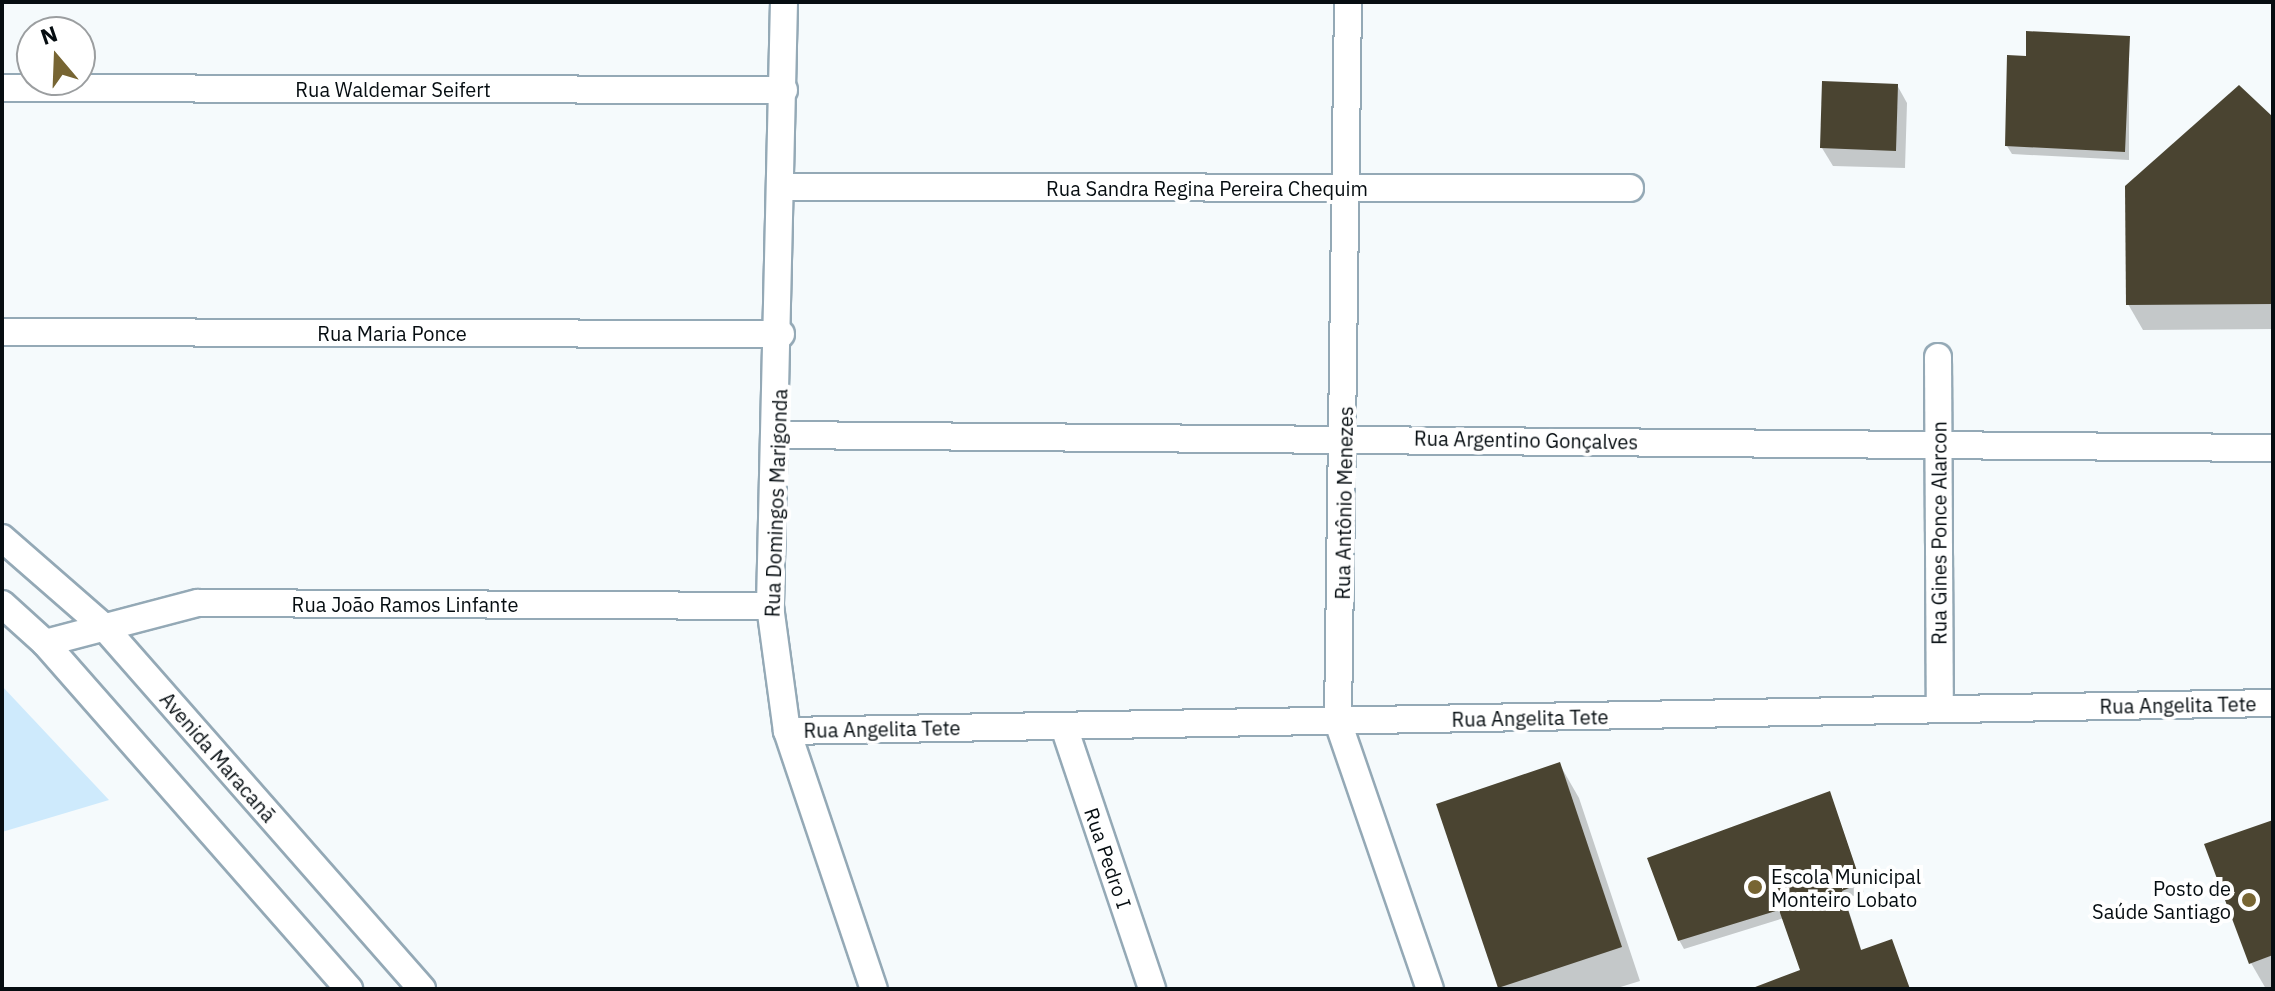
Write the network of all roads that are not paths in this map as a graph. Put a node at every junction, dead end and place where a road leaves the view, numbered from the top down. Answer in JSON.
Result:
{"nodes":[{"id":1,"x":784,"y":2,"type":"edge"},
{"id":2,"x":1348,"y":2,"type":"edge"},
{"id":3,"x":2,"y":88,"type":"edge"},
{"id":4,"x":784,"y":90,"type":"junction"},
{"id":5,"x":784,"y":187,"type":"junction"},
{"id":6,"x":1349,"y":188,"type":"junction"},
{"id":7,"x":1630,"y":188,"type":"dead end"},
{"id":8,"x":2,"y":332,"type":"edge"},
{"id":9,"x":781,"y":334,"type":"junction"},
{"id":10,"x":1938,"y":357,"type":"dead end"},
{"id":11,"x":778,"y":435,"type":"junction"},
{"id":12,"x":1347,"y":437,"type":"junction"},
{"id":13,"x":1939,"y":446,"type":"junction"},
{"id":14,"x":2273,"y":448,"type":"edge"},
{"id":15,"x":2,"y":538,"type":"edge"},
{"id":16,"x":2,"y":604,"type":"edge"},
{"id":17,"x":770,"y":606,"type":"junction"},
{"id":18,"x":104,"y":627,"type":"junction"},
{"id":19,"x":45,"y":643,"type":"junction"},
{"id":20,"x":2273,"y":703,"type":"edge"},
{"id":21,"x":1940,"y":709,"type":"junction"},
{"id":22,"x":1338,"y":722,"type":"junction"},
{"id":23,"x":1064,"y":727,"type":"junction"},
{"id":24,"x":787,"y":731,"type":"junction"},
{"id":25,"x":349,"y":989,"type":"edge"},
{"id":26,"x":422,"y":989,"type":"edge"},
{"id":27,"x":874,"y":989,"type":"edge"},
{"id":28,"x":1152,"y":989,"type":"edge"},
{"id":29,"x":1430,"y":989,"type":"edge"}],
"edges":[{"from":1,"to":4,"type":"street","name":"Rua Domingos Marigonda"},
{"from":2,"to":6,"type":"street","name":"Rua Antônio Menezes"},
{"from":3,"to":4,"type":"street","name":"Rua Waldemar Seifert"},
{"from":4,"to":5,"type":"street","name":"Rua Domingos Marigonda"},
{"from":5,"to":6,"type":"street","name":"Rua Sandra Regina Pereira Chequim"},
{"from":5,"to":9,"type":"street","name":"Rua Domingos Marigonda"},
{"from":6,"to":7,"type":"street","name":"Rua Sandra Regina Pereira Chequim"},
{"from":6,"to":12,"type":"street","name":"Rua Antônio Menezes"},
{"from":8,"to":9,"type":"street","name":"Rua Maria Ponce"},
{"from":9,"to":11,"type":"street","name":"Rua Domingos Marigonda"},
{"from":10,"to":13,"type":"street","name":"Rua Gines Ponce Alarcon"},
{"from":11,"to":12,"type":"street","name":"Rua Argentino Gonçalves"},
{"from":11,"to":17,"type":"street","name":"Rua Domingos Marigonda"},
{"from":12,"to":13,"type":"street","name":"Rua Argentino Gonçalves"},
{"from":12,"to":22,"type":"street","name":"Rua Antônio Menezes"},
{"from":13,"to":14,"type":"street","name":"Rua Argentino Gonçalves"},
{"from":13,"to":21,"type":"street","name":"Rua Gines Ponce Alarcon"},
{"from":15,"to":18,"type":"street","name":"Avenida Maracanã"},
{"from":16,"to":19,"type":"street"},
{"from":17,"to":18,"type":"street","name":"Rua João Ramos Linfante"},
{"from":17,"to":24,"type":"street","name":"Rua Domingos Marigonda"},
{"from":18,"to":19,"type":"street","name":"Rua João Ramos Linfante"},
{"from":18,"to":26,"type":"street","name":"Avenida Maracanã"},
{"from":19,"to":25,"type":"street"},
{"from":20,"to":21,"type":"street","name":"Rua Angelita Tete"},
{"from":21,"to":22,"type":"street","name":"Rua Angelita Tete"},
{"from":22,"to":23,"type":"street","name":"Rua Angelita Tete"},
{"from":22,"to":29,"type":"street","name":"Rua Antônio Menezes"},
{"from":23,"to":24,"type":"street","name":"Rua Angelita Tete"},
{"from":23,"to":28,"type":"street","name":"Rua Pedro I"},
{"from":24,"to":27,"type":"street","name":"Rua Domingos Marigonda"}]}
